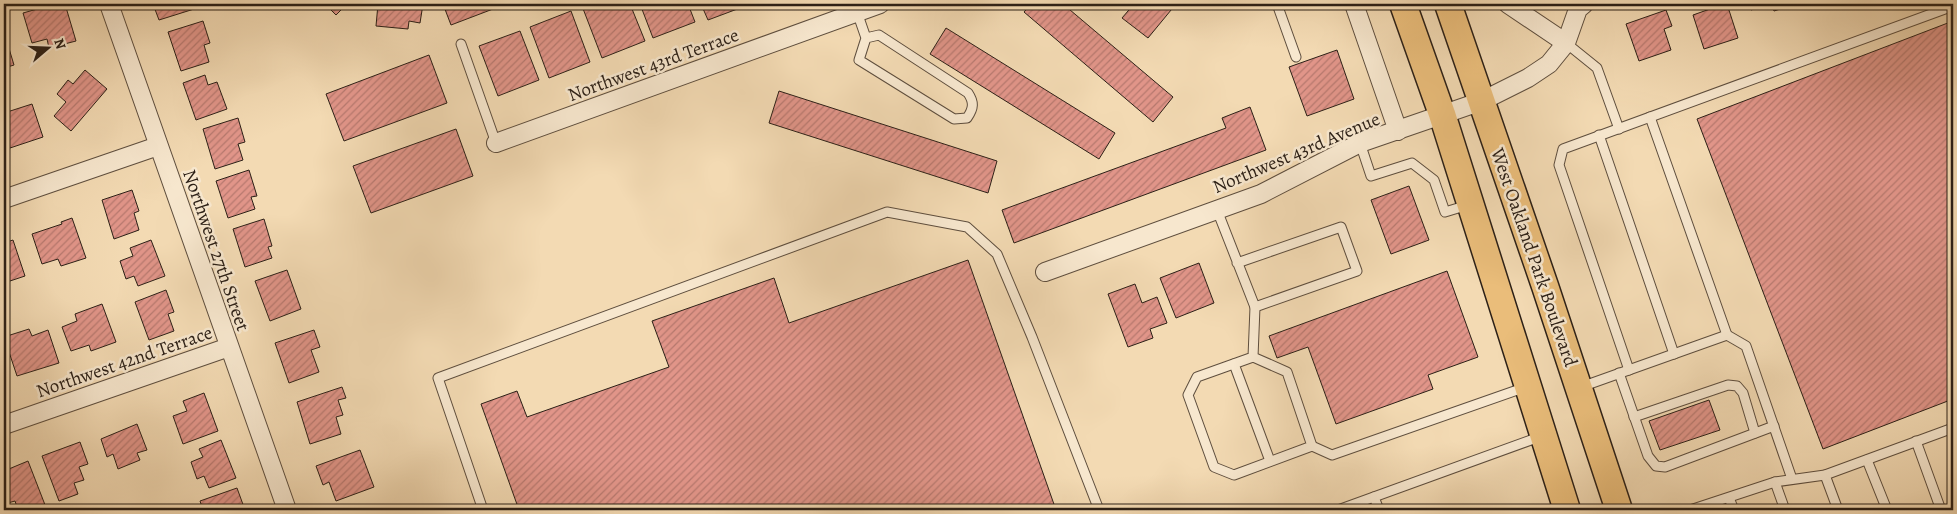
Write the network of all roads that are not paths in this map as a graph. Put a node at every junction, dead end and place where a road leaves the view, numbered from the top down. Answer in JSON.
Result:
{"nodes":[{"id":1,"x":109,"y":4,"type":"edge"},
{"id":2,"x":880,"y":4,"type":"edge"},
{"id":3,"x":1277,"y":4,"type":"edge"},
{"id":4,"x":1354,"y":4,"type":"edge"},
{"id":5,"x":1403,"y":4,"type":"edge"},
{"id":6,"x":1448,"y":4,"type":"edge"},
{"id":7,"x":1508,"y":4,"type":"edge"},
{"id":8,"x":1584,"y":4,"type":"edge"},
{"id":9,"x":1953,"y":6,"type":"edge"},
{"id":10,"x":857,"y":12,"type":"junction"},
{"id":11,"x":866,"y":38,"type":"junction"},
{"id":12,"x":1566,"y":43,"type":"junction"},
{"id":13,"x":461,"y":44,"type":"dead end"},
{"id":14,"x":1296,"y":57,"type":"dead end"},
{"id":15,"x":1482,"y":100,"type":"junction"},
{"id":16,"x":1442,"y":114,"type":"junction"},
{"id":17,"x":1650,"y":117,"type":"junction"},
{"id":18,"x":1618,"y":128,"type":"junction"},
{"id":19,"x":1398,"y":131,"type":"junction"},
{"id":20,"x":1599,"y":136,"type":"junction"},
{"id":21,"x":496,"y":143,"type":"joint"},
{"id":22,"x":1360,"y":143,"type":"junction"},
{"id":23,"x":158,"y":146,"type":"junction"},
{"id":24,"x":4,"y":199,"type":"edge"},
{"id":25,"x":1471,"y":204,"type":"junction"},
{"id":26,"x":1217,"y":210,"type":"junction"},
{"id":27,"x":1238,"y":263,"type":"junction"},
{"id":28,"x":1045,"y":272,"type":"dead end"},
{"id":29,"x":1254,"y":308,"type":"junction"},
{"id":30,"x":1727,"y":335,"type":"junction"},
{"id":31,"x":229,"y":348,"type":"junction"},
{"id":32,"x":1674,"y":354,"type":"junction"},
{"id":33,"x":1253,"y":357,"type":"junction"},
{"id":34,"x":1234,"y":364,"type":"junction"},
{"id":35,"x":1629,"y":370,"type":"junction"},
{"id":36,"x":1619,"y":373,"type":"junction"},
{"id":37,"x":1528,"y":387,"type":"junction"},
{"id":38,"x":1579,"y":388,"type":"junction"},
{"id":39,"x":1634,"y":417,"type":"junction"},
{"id":40,"x":4,"y":426,"type":"edge"},
{"id":41,"x":1774,"y":426,"type":"junction"},
{"id":42,"x":1953,"y":428,"type":"edge"},
{"id":43,"x":1755,"y":433,"type":"junction"},
{"id":44,"x":1543,"y":436,"type":"junction"},
{"id":45,"x":1916,"y":441,"type":"junction"},
{"id":46,"x":1312,"y":446,"type":"junction"},
{"id":47,"x":1867,"y":460,"type":"junction"},
{"id":48,"x":1270,"y":461,"type":"junction"},
{"id":49,"x":1825,"y":475,"type":"junction"},
{"id":50,"x":1792,"y":479,"type":"junction"},
{"id":51,"x":1776,"y":482,"type":"junction"},
{"id":52,"x":1374,"y":497,"type":"junction"},
{"id":53,"x":1729,"y":498,"type":"junction"},
{"id":54,"x":287,"y":510,"type":"edge"},
{"id":55,"x":483,"y":510,"type":"edge"},
{"id":56,"x":1099,"y":510,"type":"edge"},
{"id":57,"x":1338,"y":510,"type":"edge"},
{"id":58,"x":1379,"y":510,"type":"edge"},
{"id":59,"x":1567,"y":510,"type":"edge"},
{"id":60,"x":1619,"y":510,"type":"edge"},
{"id":61,"x":1690,"y":510,"type":"edge"},
{"id":62,"x":1734,"y":510,"type":"edge"},
{"id":63,"x":1785,"y":510,"type":"edge"},
{"id":64,"x":1838,"y":510,"type":"edge"},
{"id":65,"x":1887,"y":510,"type":"edge"},
{"id":66,"x":1941,"y":510,"type":"edge"}],
"edges":[{"from":1,"to":23,"type":"street","name":"Northwest 27th Street"},
{"from":2,"to":10,"type":"street","name":"Northwest 43rd Terrace"},
{"from":3,"to":14,"type":"lane"},
{"from":4,"to":19,"type":"street"},
{"from":5,"to":16,"type":"main road"},
{"from":6,"to":15,"type":"main road","name":"West Oakland Park Boulevard"},
{"from":7,"to":12,"type":"street"},
{"from":8,"to":12,"type":"street","name":"Northwest 43rd Avenue"},
{"from":9,"to":17,"type":"lane"},
{"from":10,"to":11,"type":"lane"},
{"from":10,"to":21,"type":"street","name":"Northwest 43rd Terrace"},
{"from":11,"to":11,"type":"lane"},
{"from":12,"to":15,"type":"street","name":"Northwest 43rd Avenue"},
{"from":12,"to":18,"type":"lane"},
{"from":13,"to":21,"type":"lane"},
{"from":15,"to":16,"type":"street","name":"Northwest 43rd Avenue"},
{"from":15,"to":38,"type":"main road","name":"West Oakland Park Boulevard"},
{"from":16,"to":19,"type":"street","name":"Northwest 43rd Avenue"},
{"from":16,"to":25,"type":"main road"},
{"from":17,"to":18,"type":"lane"},
{"from":17,"to":30,"type":"lane"},
{"from":18,"to":20,"type":"lane"},
{"from":19,"to":22,"type":"street","name":"Northwest 43rd Avenue"},
{"from":20,"to":32,"type":"lane"},
{"from":20,"to":35,"type":"lane"},
{"from":22,"to":25,"type":"lane"},
{"from":22,"to":26,"type":"street","name":"Northwest 43rd Avenue"},
{"from":23,"to":24,"type":"street"},
{"from":23,"to":31,"type":"street","name":"Northwest 27th Street"},
{"from":25,"to":37,"type":"main road"},
{"from":26,"to":27,"type":"lane"},
{"from":26,"to":28,"type":"street","name":"Northwest 43rd Avenue"},
{"from":27,"to":29,"type":"lane"},
{"from":27,"to":29,"type":"lane"},
{"from":29,"to":33,"type":"lane"},
{"from":30,"to":32,"type":"lane"},
{"from":30,"to":41,"type":"lane"},
{"from":31,"to":40,"type":"street","name":"Northwest 42nd Terrace"},
{"from":31,"to":54,"type":"street","name":"Northwest 27th Street"},
{"from":32,"to":35,"type":"lane"},
{"from":33,"to":34,"type":"lane"},
{"from":33,"to":46,"type":"lane"},
{"from":34,"to":48,"type":"lane"},
{"from":34,"to":48,"type":"lane"},
{"from":35,"to":36,"type":"lane"},
{"from":36,"to":38,"type":"lane"},
{"from":36,"to":39,"type":"lane"},
{"from":37,"to":44,"type":"main road"},
{"from":37,"to":46,"type":"lane"},
{"from":38,"to":60,"type":"main road","name":"West Oakland Park Boulevard"},
{"from":39,"to":43,"type":"lane"},
{"from":39,"to":43,"type":"lane"},
{"from":41,"to":43,"type":"lane"},
{"from":41,"to":50,"type":"lane"},
{"from":42,"to":45,"type":"lane"},
{"from":44,"to":52,"type":"lane"},
{"from":44,"to":59,"type":"main road"},
{"from":45,"to":47,"type":"lane"},
{"from":45,"to":66,"type":"lane"},
{"from":46,"to":48,"type":"lane"},
{"from":47,"to":49,"type":"lane"},
{"from":47,"to":65,"type":"lane"},
{"from":49,"to":50,"type":"lane"},
{"from":49,"to":64,"type":"lane"},
{"from":50,"to":51,"type":"lane"},
{"from":51,"to":53,"type":"lane"},
{"from":51,"to":63,"type":"lane"},
{"from":52,"to":57,"type":"lane"},
{"from":52,"to":58,"type":"lane"},
{"from":53,"to":61,"type":"lane"},
{"from":53,"to":62,"type":"lane"},
{"from":55,"to":56,"type":"lane"}]}
